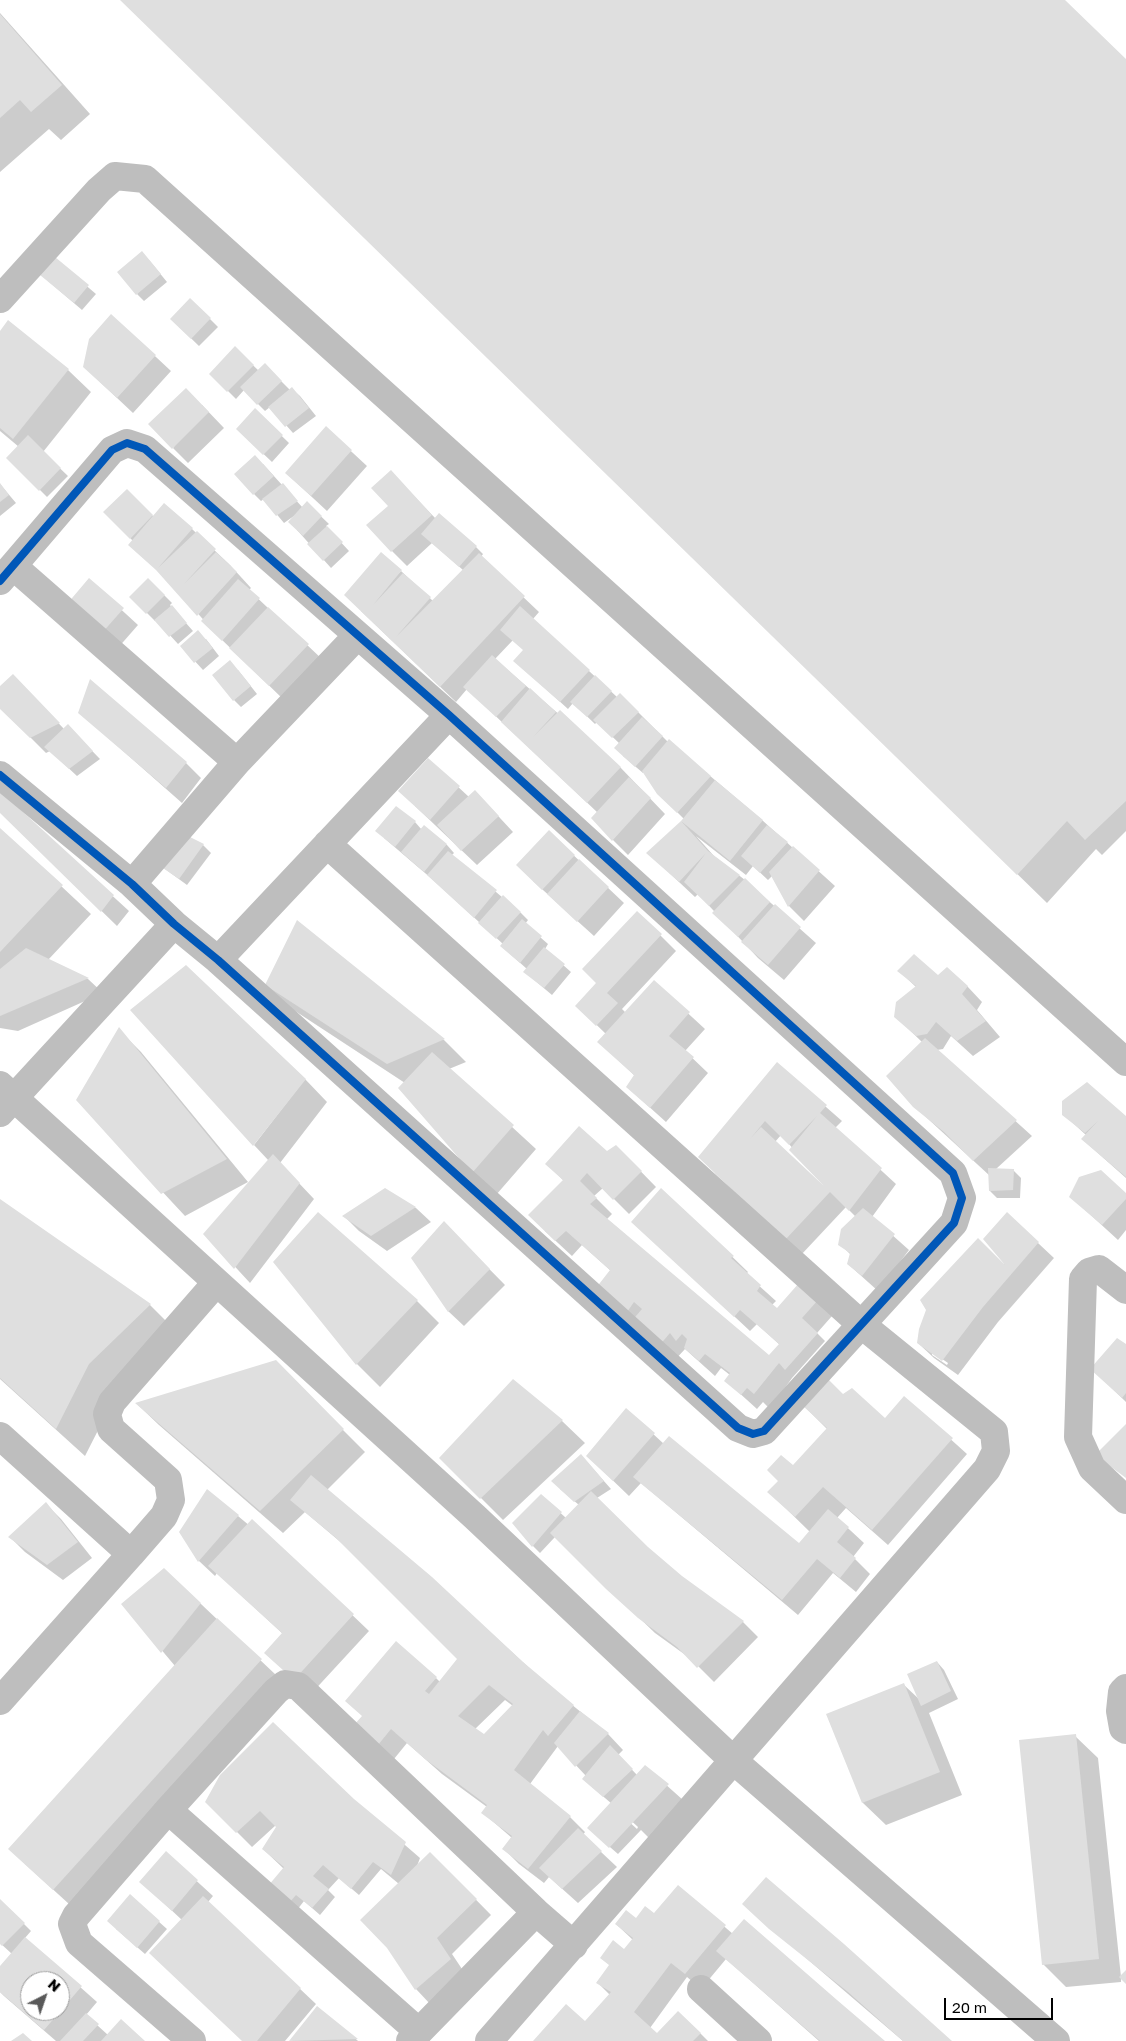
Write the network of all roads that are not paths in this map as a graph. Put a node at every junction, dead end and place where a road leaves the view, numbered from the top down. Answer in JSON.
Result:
{"nodes":[{"id":1,"x":0,"y":299,"type":"edge"},
{"id":2,"x":6,"y":574,"type":"edge"},
{"id":3,"x":357,"y":636,"type":"junction"},
{"id":4,"x":449,"y":715,"type":"junction"},
{"id":5,"x":237,"y":762,"type":"junction"},
{"id":6,"x":0,"y":775,"type":"edge"},
{"id":7,"x":327,"y":844,"type":"junction"},
{"id":8,"x":132,"y":884,"type":"junction"},
{"id":9,"x":174,"y":924,"type":"junction"},
{"id":10,"x":218,"y":960,"type":"junction"},
{"id":11,"x":1126,"y":1062,"type":"edge"},
{"id":12,"x":5,"y":1098,"type":"edge"},
{"id":13,"x":216,"y":1283,"type":"junction"},
{"id":14,"x":1126,"y":1290,"type":"edge"},
{"id":15,"x":862,"y":1324,"type":"junction"},
{"id":16,"x":0,"y":1436,"type":"edge"},
{"id":17,"x":1126,"y":1500,"type":"edge"},
{"id":18,"x":131,"y":1554,"type":"junction"},
{"id":19,"x":1126,"y":1688,"type":"edge"},
{"id":20,"x":0,"y":1701,"type":"edge"},
{"id":21,"x":1126,"y":1730,"type":"edge"},
{"id":22,"x":734,"y":1761,"type":"junction"},
{"id":23,"x":168,"y":1810,"type":"junction"},
{"id":24,"x":536,"y":1912,"type":"junction"},
{"id":25,"x":574,"y":1945,"type":"junction"},
{"id":26,"x":701,"y":1989,"type":"dead end"},
{"id":27,"x":415,"y":2036,"type":"edge"},
{"id":28,"x":744,"y":2036,"type":"edge"},
{"id":29,"x":192,"y":2041,"type":"edge"},
{"id":30,"x":489,"y":2041,"type":"edge"},
{"id":31,"x":1056,"y":2041,"type":"edge"}],
"edges":[{"from":1,"to":11,"type":"street"},
{"from":2,"to":3,"type":"street"},
{"from":2,"to":5,"type":"street"},
{"from":3,"to":4,"type":"street"},
{"from":3,"to":5,"type":"street"},
{"from":4,"to":7,"type":"street"},
{"from":4,"to":15,"type":"street"},
{"from":5,"to":8,"type":"street"},
{"from":6,"to":8,"type":"street"},
{"from":7,"to":10,"type":"street"},
{"from":7,"to":15,"type":"street"},
{"from":8,"to":9,"type":"street"},
{"from":9,"to":10,"type":"street"},
{"from":9,"to":12,"type":"street"},
{"from":10,"to":15,"type":"street"},
{"from":12,"to":13,"type":"street"},
{"from":13,"to":18,"type":"street"},
{"from":13,"to":22,"type":"street"},
{"from":14,"to":17,"type":"street"},
{"from":15,"to":22,"type":"street"},
{"from":16,"to":18,"type":"street"},
{"from":18,"to":20,"type":"street"},
{"from":19,"to":21,"type":"street"},
{"from":22,"to":25,"type":"street"},
{"from":22,"to":31,"type":"street"},
{"from":23,"to":24,"type":"street"},
{"from":23,"to":27,"type":"street"},
{"from":23,"to":29,"type":"street"},
{"from":24,"to":25,"type":"street"},
{"from":24,"to":27,"type":"street"},
{"from":25,"to":30,"type":"street"},
{"from":26,"to":28,"type":"street"}]}
